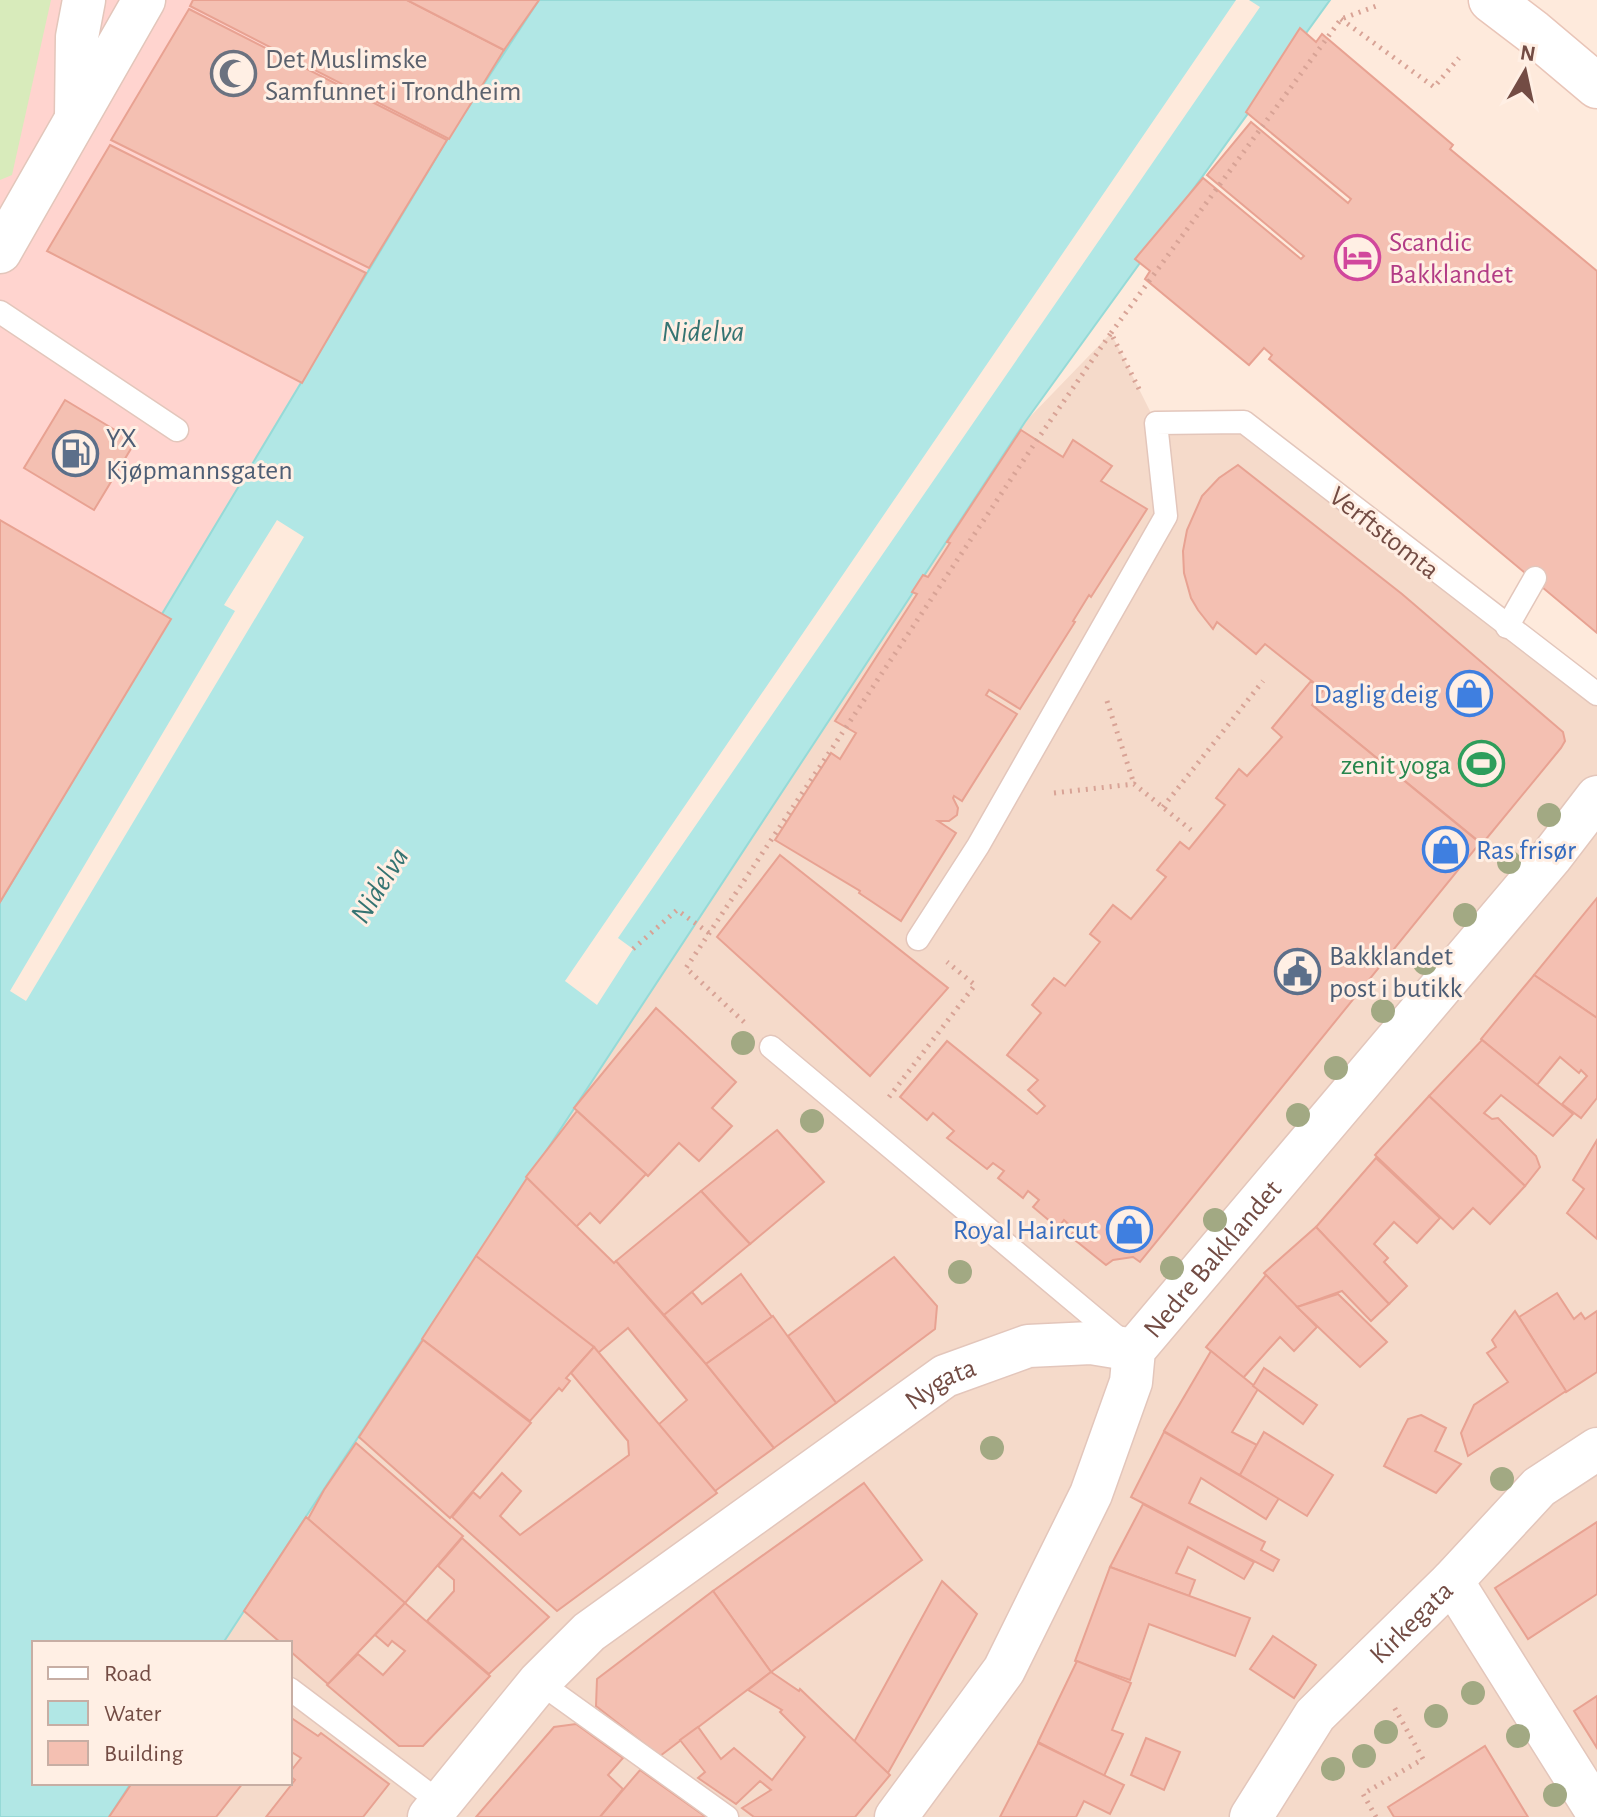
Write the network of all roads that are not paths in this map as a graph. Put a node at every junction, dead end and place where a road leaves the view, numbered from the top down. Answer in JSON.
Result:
{"nodes":[{"id":1,"x":84,"y":0,"type":"edge"},
{"id":2,"x":144,"y":0,"type":"edge"},
{"id":3,"x":1491,"y":0,"type":"edge"},
{"id":4,"x":1533,"y":32,"type":"junction"},
{"id":5,"x":1597,"y":66,"type":"edge"},
{"id":6,"x":1597,"y":86,"type":"edge"},
{"id":7,"x":76,"y":122,"type":"junction"},
{"id":8,"x":0,"y":252,"type":"edge"},
{"id":9,"x":0,"y":312,"type":"edge"},
{"id":10,"x":177,"y":430,"type":"dead end"},
{"id":11,"x":1535,"y":578,"type":"dead end"},
{"id":12,"x":1507,"y":627,"type":"junction"},
{"id":13,"x":1597,"y":694,"type":"edge"},
{"id":14,"x":1597,"y":797,"type":"edge"},
{"id":15,"x":918,"y":939,"type":"road end"},
{"id":16,"x":771,"y":1047,"type":"road end"},
{"id":17,"x":1134,"y":1350,"type":"junction"},
{"id":18,"x":1597,"y":1449,"type":"edge"},
{"id":19,"x":1452,"y":1581,"type":"junction"},
{"id":20,"x":539,"y":1682,"type":"junction"},
{"id":21,"x":292,"y":1691,"type":"edge"},
{"id":22,"x":435,"y":1810,"type":"edge"},
{"id":23,"x":1597,"y":1812,"type":"edge"},
{"id":24,"x":727,"y":1817,"type":"edge"},
{"id":25,"x":896,"y":1817,"type":"edge"},
{"id":26,"x":1251,"y":1817,"type":"edge"}],
"edges":[{"from":1,"to":7,"type":"street"},
{"from":2,"to":7,"type":"street"},
{"from":3,"to":4,"type":"main road"},
{"from":4,"to":5,"type":"main road"},
{"from":4,"to":6,"type":"main road"},
{"from":7,"to":8,"type":"street"},
{"from":9,"to":10,"type":"lane"},
{"from":11,"to":12,"type":"lane"},
{"from":12,"to":13,"type":"lane","name":"Verftstomta"},
{"from":12,"to":15,"type":"lane","name":"Verftstomta"},
{"from":14,"to":17,"type":"street","name":"Nedre Bakklandet"},
{"from":16,"to":17,"type":"lane"},
{"from":17,"to":20,"type":"street","name":"Nygata"},
{"from":17,"to":25,"type":"street","name":"Nedre Bakklandet"},
{"from":18,"to":19,"type":"street","name":"Kirkegata"},
{"from":19,"to":23,"type":"street"},
{"from":19,"to":26,"type":"street","name":"Kirkegata"},
{"from":20,"to":22,"type":"street","name":"Nygata"},
{"from":20,"to":24,"type":"lane"},
{"from":21,"to":22,"type":"lane"}]}
